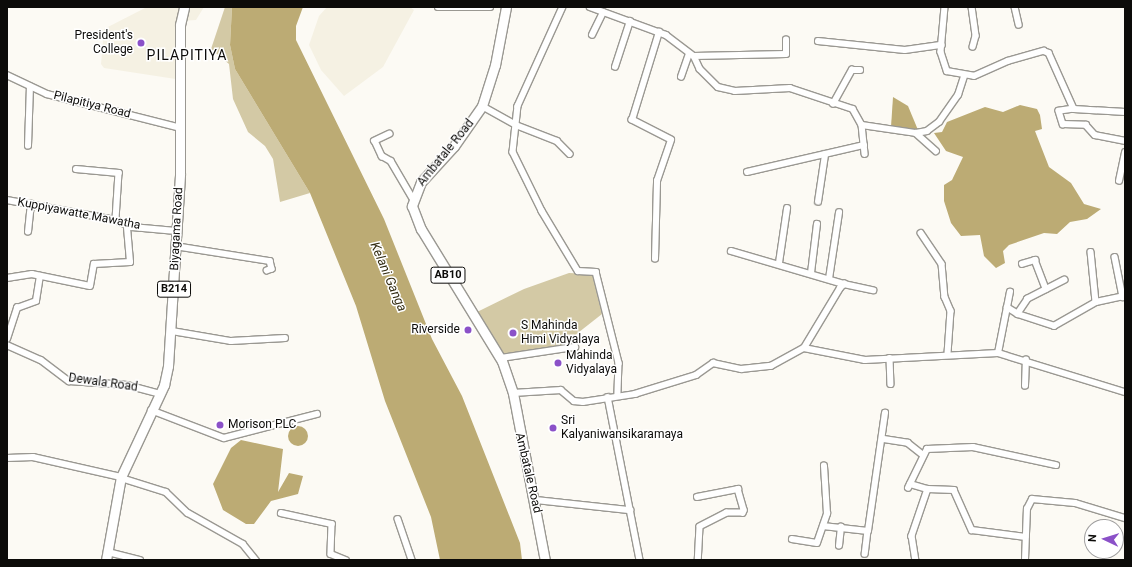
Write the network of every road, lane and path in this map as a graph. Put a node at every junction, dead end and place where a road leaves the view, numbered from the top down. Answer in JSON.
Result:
{"nodes":[{"id":1,"x":184,"y":7,"type":"edge"},
{"id":2,"x":438,"y":7,"type":"edge"},
{"id":3,"x":490,"y":7,"type":"edge"},
{"id":4,"x":506,"y":7,"type":"edge"},
{"id":5,"x":563,"y":7,"type":"edge"},
{"id":6,"x":590,"y":7,"type":"edge"},
{"id":7,"x":945,"y":7,"type":"edge"},
{"id":8,"x":972,"y":7,"type":"edge"},
{"id":9,"x":1015,"y":7,"type":"edge"},
{"id":10,"x":603,"y":12,"type":"junction"},
{"id":11,"x":630,"y":21,"type":"junction"},
{"id":12,"x":1019,"y":25,"type":"dead end"},
{"id":13,"x":659,"y":32,"type":"junction"},
{"id":14,"x":592,"y":35,"type":"dead end"},
{"id":15,"x":786,"y":40,"type":"dead end"},
{"id":16,"x":818,"y":41,"type":"dead end"},
{"id":17,"x":942,"y":45,"type":"junction"},
{"id":18,"x":973,"y":47,"type":"dead end"},
{"id":19,"x":692,"y":55,"type":"junction"},
{"id":20,"x":616,"y":67,"type":"dead end"},
{"id":21,"x":860,"y":70,"type":"dead end"},
{"id":22,"x":7,"y":75,"type":"edge"},
{"id":23,"x":964,"y":76,"type":"junction"},
{"id":24,"x":681,"y":77,"type":"dead end"},
{"id":25,"x":30,"y":87,"type":"junction"},
{"id":26,"x":833,"y":104,"type":"junction"},
{"id":27,"x":482,"y":106,"type":"junction"},
{"id":28,"x":1074,"y":109,"type":"junction"},
{"id":29,"x":1125,"y":112,"type":"edge"},
{"id":30,"x":516,"y":125,"type":"junction"},
{"id":31,"x":862,"y":125,"type":"junction"},
{"id":32,"x":181,"y":128,"type":"junction"},
{"id":33,"x":916,"y":133,"type":"junction"},
{"id":34,"x":390,"y":134,"type":"dead end"},
{"id":35,"x":1125,"y":141,"type":"edge"},
{"id":36,"x":864,"y":144,"type":"junction"},
{"id":37,"x":28,"y":146,"type":"dead end"},
{"id":38,"x":936,"y":151,"type":"dead end"},
{"id":39,"x":1125,"y":153,"type":"edge"},
{"id":40,"x":570,"y":154,"type":"dead end"},
{"id":41,"x":865,"y":154,"type":"dead end"},
{"id":42,"x":825,"y":155,"type":"junction"},
{"id":43,"x":76,"y":169,"type":"dead end"},
{"id":44,"x":747,"y":172,"type":"dead end"},
{"id":45,"x":1119,"y":181,"type":"dead end"},
{"id":46,"x":412,"y":197,"type":"junction"},
{"id":47,"x":7,"y":200,"type":"edge"},
{"id":48,"x":818,"y":202,"type":"dead end"},
{"id":49,"x":31,"y":204,"type":"junction"},
{"id":50,"x":787,"y":209,"type":"dead end"},
{"id":51,"x":839,"y":214,"type":"dead end"},
{"id":52,"x":116,"y":220,"type":"junction"},
{"id":53,"x":817,"y":224,"type":"dead end"},
{"id":54,"x":127,"y":226,"type":"junction"},
{"id":55,"x":176,"y":231,"type":"junction"},
{"id":56,"x":28,"y":232,"type":"dead end"},
{"id":57,"x":921,"y":233,"type":"dead end"},
{"id":58,"x":175,"y":246,"type":"junction"},
{"id":59,"x":731,"y":251,"type":"dead end"},
{"id":60,"x":1091,"y":252,"type":"dead end"},
{"id":61,"x":1115,"y":257,"type":"dead end"},
{"id":62,"x":655,"y":259,"type":"dead end"},
{"id":63,"x":779,"y":263,"type":"junction"},
{"id":64,"x":1022,"y":264,"type":"dead end"},
{"id":65,"x":267,"y":272,"type":"dead end"},
{"id":66,"x":811,"y":273,"type":"junction"},
{"id":67,"x":40,"y":276,"type":"junction"},
{"id":68,"x":7,"y":278,"type":"edge"},
{"id":69,"x":828,"y":279,"type":"junction"},
{"id":70,"x":1065,"y":280,"type":"dead end"},
{"id":71,"x":844,"y":284,"type":"junction"},
{"id":72,"x":1046,"y":289,"type":"junction"},
{"id":73,"x":873,"y":290,"type":"dead end"},
{"id":74,"x":1010,"y":292,"type":"dead end"},
{"id":75,"x":1124,"y":297,"type":"edge"},
{"id":76,"x":1096,"y":302,"type":"junction"},
{"id":77,"x":1007,"y":307,"type":"junction"},
{"id":78,"x":1018,"y":314,"type":"junction"},
{"id":79,"x":172,"y":332,"type":"junction"},
{"id":80,"x":285,"y":338,"type":"dead end"},
{"id":81,"x":7,"y":339,"type":"edge"},
{"id":82,"x":7,"y":346,"type":"edge"},
{"id":83,"x":575,"y":347,"type":"dead end"},
{"id":84,"x":804,"y":348,"type":"junction"},
{"id":85,"x":998,"y":353,"type":"junction"},
{"id":86,"x":948,"y":354,"type":"junction"},
{"id":87,"x":500,"y":358,"type":"junction"},
{"id":88,"x":890,"y":358,"type":"junction"},
{"id":89,"x":1026,"y":360,"type":"junction"},
{"id":90,"x":891,"y":384,"type":"dead end"},
{"id":91,"x":1025,"y":386,"type":"dead end"},
{"id":92,"x":1125,"y":392,"type":"edge"},
{"id":93,"x":513,"y":393,"type":"junction"},
{"id":94,"x":160,"y":394,"type":"junction"},
{"id":95,"x":618,"y":396,"type":"junction"},
{"id":96,"x":608,"y":397,"type":"junction"},
{"id":97,"x":151,"y":409,"type":"junction"},
{"id":98,"x":885,"y":413,"type":"dead end"},
{"id":99,"x":317,"y":414,"type":"dead end"},
{"id":100,"x":884,"y":439,"type":"junction"},
{"id":101,"x":922,"y":454,"type":"junction"},
{"id":102,"x":7,"y":458,"type":"edge"},
{"id":103,"x":1056,"y":465,"type":"dead end"},
{"id":104,"x":824,"y":466,"type":"dead end"},
{"id":105,"x":121,"y":478,"type":"junction"},
{"id":106,"x":928,"y":490,"type":"junction"},
{"id":107,"x":697,"y":497,"type":"dead end"},
{"id":108,"x":536,"y":500,"type":"junction"},
{"id":109,"x":630,"y":510,"type":"junction"},
{"id":110,"x":281,"y":513,"type":"dead end"},
{"id":111,"x":1125,"y":518,"type":"edge"},
{"id":112,"x":398,"y":519,"type":"dead end"},
{"id":113,"x":822,"y":526,"type":"junction"},
{"id":114,"x":841,"y":528,"type":"junction"},
{"id":115,"x":868,"y":531,"type":"junction"},
{"id":116,"x":1026,"y":537,"type":"junction"},
{"id":117,"x":792,"y":539,"type":"dead end"},
{"id":118,"x":839,"y":546,"type":"dead end"},
{"id":119,"x":865,"y":554,"type":"dead end"},
{"id":120,"x":107,"y":556,"type":"edge"},
{"id":121,"x":140,"y":560,"type":"edge"},
{"id":122,"x":256,"y":560,"type":"edge"},
{"id":123,"x":346,"y":560,"type":"edge"},
{"id":124,"x":412,"y":560,"type":"edge"},
{"id":125,"x":545,"y":560,"type":"edge"},
{"id":126,"x":640,"y":560,"type":"edge"},
{"id":127,"x":698,"y":560,"type":"edge"},
{"id":128,"x":916,"y":560,"type":"edge"},
{"id":129,"x":1025,"y":560,"type":"edge"}],
"edges":[{"from":1,"to":32,"type":"main road","name":"Biyagama Road","number":"B214"},
{"from":2,"to":3,"type":"street"},
{"from":4,"to":27,"type":"main road","name":"Ambatale Road"},
{"from":5,"to":30,"type":"street"},
{"from":6,"to":10,"type":"street"},
{"from":7,"to":17,"type":"street"},
{"from":8,"to":18,"type":"street"},
{"from":9,"to":12,"type":"street"},
{"from":10,"to":11,"type":"street"},
{"from":10,"to":14,"type":"street"},
{"from":11,"to":13,"type":"street"},
{"from":11,"to":20,"type":"street"},
{"from":13,"to":19,"type":"street"},
{"from":13,"to":62,"type":"street"},
{"from":15,"to":19,"type":"street"},
{"from":16,"to":17,"type":"street"},
{"from":17,"to":23,"type":"street"},
{"from":19,"to":24,"type":"street"},
{"from":19,"to":26,"type":"street"},
{"from":21,"to":26,"type":"street"},
{"from":22,"to":25,"type":"street","name":"Pilapitiya Road"},
{"from":23,"to":28,"type":"street"},
{"from":23,"to":33,"type":"street"},
{"from":25,"to":32,"type":"street","name":"Pilapitiya Road"},
{"from":25,"to":37,"type":"street"},
{"from":26,"to":31,"type":"street"},
{"from":27,"to":30,"type":"street"},
{"from":27,"to":46,"type":"main road","name":"Ambatale Road"},
{"from":28,"to":29,"type":"street"},
{"from":28,"to":35,"type":"street"},
{"from":30,"to":40,"type":"street"},
{"from":30,"to":95,"type":"street"},
{"from":31,"to":33,"type":"street"},
{"from":31,"to":36,"type":"street"},
{"from":32,"to":55,"type":"main road","name":"Biyagama Road","number":"B214"},
{"from":33,"to":38,"type":"street"},
{"from":34,"to":46,"type":"street"},
{"from":36,"to":41,"type":"street"},
{"from":36,"to":42,"type":"street"},
{"from":39,"to":45,"type":"street"},
{"from":42,"to":44,"type":"street"},
{"from":42,"to":48,"type":"street"},
{"from":43,"to":52,"type":"street"},
{"from":46,"to":87,"type":"main road","name":"Ambatale Road","number":"AB10"},
{"from":47,"to":49,"type":"street","name":"Kuppiyawatte Mawatha"},
{"from":49,"to":52,"type":"street","name":"Kuppiyawatte Mawatha"},
{"from":49,"to":56,"type":"street"},
{"from":50,"to":63,"type":"street"},
{"from":51,"to":69,"type":"street"},
{"from":52,"to":54,"type":"street","name":"Kuppiyawatte Mawatha"},
{"from":53,"to":66,"type":"street"},
{"from":54,"to":55,"type":"street","name":"Kuppiyawatte Mawatha"},
{"from":54,"to":67,"type":"street"},
{"from":55,"to":58,"type":"main road","name":"Biyagama Road","number":"B214"},
{"from":57,"to":86,"type":"street"},
{"from":58,"to":65,"type":"street"},
{"from":58,"to":79,"type":"main road","name":"Biyagama Road","number":"B214"},
{"from":59,"to":63,"type":"street"},
{"from":60,"to":76,"type":"street"},
{"from":61,"to":75,"type":"street"},
{"from":63,"to":66,"type":"street"},
{"from":64,"to":72,"type":"street"},
{"from":66,"to":69,"type":"street"},
{"from":67,"to":68,"type":"street"},
{"from":67,"to":81,"type":"street"},
{"from":69,"to":71,"type":"street"},
{"from":70,"to":72,"type":"street"},
{"from":71,"to":73,"type":"street"},
{"from":71,"to":84,"type":"street"},
{"from":72,"to":78,"type":"street"},
{"from":74,"to":77,"type":"street"},
{"from":75,"to":76,"type":"street"},
{"from":76,"to":78,"type":"street"},
{"from":77,"to":78,"type":"street"},
{"from":77,"to":85,"type":"street"},
{"from":79,"to":80,"type":"street"},
{"from":79,"to":94,"type":"main road","name":"Biyagama Road","number":"B214"},
{"from":82,"to":94,"type":"street","name":"Dewala Road"},
{"from":83,"to":87,"type":"street"},
{"from":84,"to":88,"type":"street"},
{"from":84,"to":95,"type":"street"},
{"from":85,"to":86,"type":"street"},
{"from":85,"to":89,"type":"street"},
{"from":86,"to":88,"type":"street"},
{"from":87,"to":93,"type":"main road","name":"Ambatale Road","number":"AB10"},
{"from":88,"to":90,"type":"street"},
{"from":89,"to":91,"type":"street"},
{"from":89,"to":92,"type":"street"},
{"from":93,"to":96,"type":"street"},
{"from":93,"to":108,"type":"main road","name":"Ambatale Road","number":"AB10"},
{"from":94,"to":97,"type":"main road","name":"Biyagama Road","number":"B214"},
{"from":95,"to":96,"type":"street"},
{"from":96,"to":109,"type":"street"},
{"from":97,"to":99,"type":"street"},
{"from":97,"to":105,"type":"main road","name":"Biyagama Road","number":"B214"},
{"from":98,"to":100,"type":"street"},
{"from":100,"to":101,"type":"street"},
{"from":100,"to":115,"type":"street"},
{"from":101,"to":103,"type":"street"},
{"from":101,"to":106,"type":"street"},
{"from":102,"to":105,"type":"street"},
{"from":104,"to":113,"type":"street"},
{"from":105,"to":120,"type":"main road","name":"Biyagama Road","number":"B214"},
{"from":105,"to":122,"type":"street"},
{"from":106,"to":116,"type":"street"},
{"from":106,"to":128,"type":"street"},
{"from":107,"to":127,"type":"street"},
{"from":108,"to":109,"type":"street"},
{"from":108,"to":125,"type":"main road","name":"Ambatale Road","number":"AB10"},
{"from":109,"to":126,"type":"street"},
{"from":110,"to":123,"type":"street"},
{"from":111,"to":116,"type":"street"},
{"from":112,"to":124,"type":"street"},
{"from":113,"to":114,"type":"street"},
{"from":113,"to":117,"type":"street"},
{"from":114,"to":115,"type":"street"},
{"from":114,"to":118,"type":"street"},
{"from":115,"to":119,"type":"street"},
{"from":116,"to":129,"type":"street"},
{"from":120,"to":121,"type":"street"}]}
